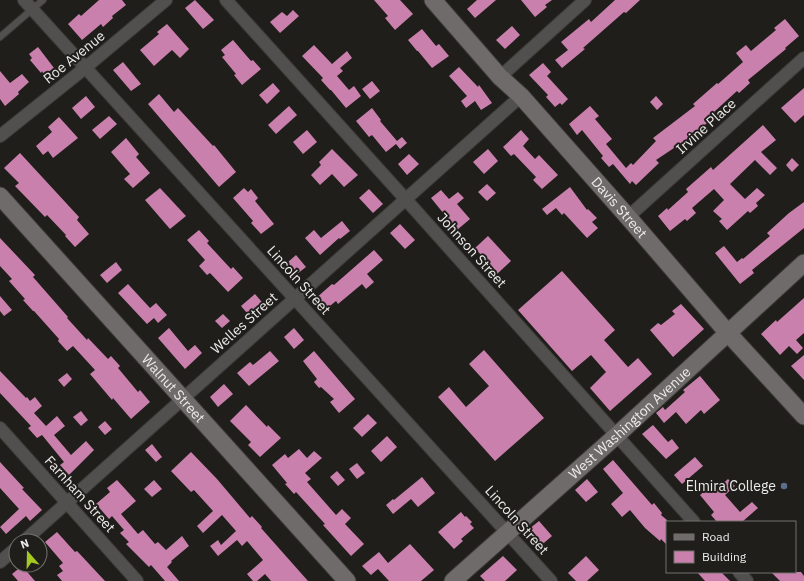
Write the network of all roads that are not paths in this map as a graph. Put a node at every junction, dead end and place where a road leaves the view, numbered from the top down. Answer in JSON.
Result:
{"nodes":[{"id":1,"x":42,"y":0,"type":"edge"},
{"id":2,"x":166,"y":0,"type":"edge"},
{"id":3,"x":226,"y":0,"type":"edge"},
{"id":4,"x":433,"y":0,"type":"edge"},
{"id":5,"x":585,"y":0,"type":"edge"},
{"id":6,"x":28,"y":4,"type":"edge"},
{"id":7,"x":0,"y":37,"type":"edge"},
{"id":8,"x":804,"y":58,"type":"edge"},
{"id":9,"x":86,"y":68,"type":"junction"},
{"id":10,"x":500,"y":77,"type":"junction"},
{"id":11,"x":521,"y":96,"type":"junction"},
{"id":12,"x":0,"y":136,"type":"edge"},
{"id":13,"x":0,"y":196,"type":"edge"},
{"id":14,"x":406,"y":200,"type":"junction"},
{"id":15,"x":628,"y":217,"type":"junction"},
{"id":16,"x":804,"y":263,"type":"edge"},
{"id":17,"x":295,"y":298,"type":"junction"},
{"id":18,"x":727,"y":332,"type":"junction"},
{"id":19,"x":183,"y":398,"type":"junction"},
{"id":20,"x":804,"y":416,"type":"edge"},
{"id":21,"x":0,"y":428,"type":"edge"},
{"id":22,"x":617,"y":435,"type":"junction"},
{"id":23,"x":67,"y":502,"type":"junction"},
{"id":24,"x":693,"y":521,"type":"edge"},
{"id":25,"x":508,"y":532,"type":"junction"},
{"id":26,"x":33,"y":533,"type":"edge"},
{"id":27,"x":8,"y":555,"type":"edge"},
{"id":28,"x":0,"y":562,"type":"edge"},
{"id":29,"x":740,"y":573,"type":"edge"},
{"id":30,"x":137,"y":581,"type":"edge"},
{"id":31,"x":347,"y":581,"type":"edge"},
{"id":32,"x":453,"y":581,"type":"edge"},
{"id":33,"x":551,"y":581,"type":"edge"},
{"id":34,"x":747,"y":581,"type":"edge"}],
"edges":[{"from":1,"to":6,"type":"lane"},
{"from":2,"to":9,"type":"street","name":"Roe Avenue"},
{"from":3,"to":14,"type":"street","name":"Johnson Street"},
{"from":4,"to":10,"type":"street","name":"Davis Street"},
{"from":5,"to":10,"type":"street"},
{"from":6,"to":7,"type":"lane"},
{"from":6,"to":9,"type":"street","name":"Lincoln Street"},
{"from":8,"to":15,"type":"street","name":"Irvine Place"},
{"from":9,"to":12,"type":"street","name":"Roe Avenue"},
{"from":9,"to":17,"type":"street","name":"Lincoln Street"},
{"from":10,"to":11,"type":"street","name":"Davis Street"},
{"from":11,"to":14,"type":"street","name":"Welles Street"},
{"from":11,"to":15,"type":"street","name":"Davis Street"},
{"from":13,"to":19,"type":"street","name":"Walnut Street"},
{"from":14,"to":17,"type":"street","name":"Welles Street"},
{"from":14,"to":22,"type":"street","name":"Johnson Street"},
{"from":15,"to":18,"type":"street","name":"Davis Street"},
{"from":16,"to":18,"type":"street","name":"West Washington Avenue"},
{"from":17,"to":19,"type":"street","name":"Welles Street"},
{"from":17,"to":25,"type":"street","name":"Lincoln Street"},
{"from":18,"to":20,"type":"street","name":"Davis Street"},
{"from":18,"to":22,"type":"street","name":"West Washington Avenue"},
{"from":19,"to":23,"type":"street","name":"Welles Street"},
{"from":19,"to":31,"type":"street","name":"Walnut Street"},
{"from":21,"to":23,"type":"street","name":"Farnham Street"},
{"from":22,"to":24,"type":"street","name":"Johnson Street"},
{"from":22,"to":25,"type":"street","name":"West Washington Avenue"},
{"from":23,"to":26,"type":"street","name":"Welles Street"},
{"from":23,"to":30,"type":"street","name":"Farnham Street"},
{"from":25,"to":32,"type":"street","name":"West Washington Avenue"},
{"from":25,"to":33,"type":"street","name":"Lincoln Street"},
{"from":27,"to":28,"type":"street"},
{"from":29,"to":34,"type":"street"}]}
